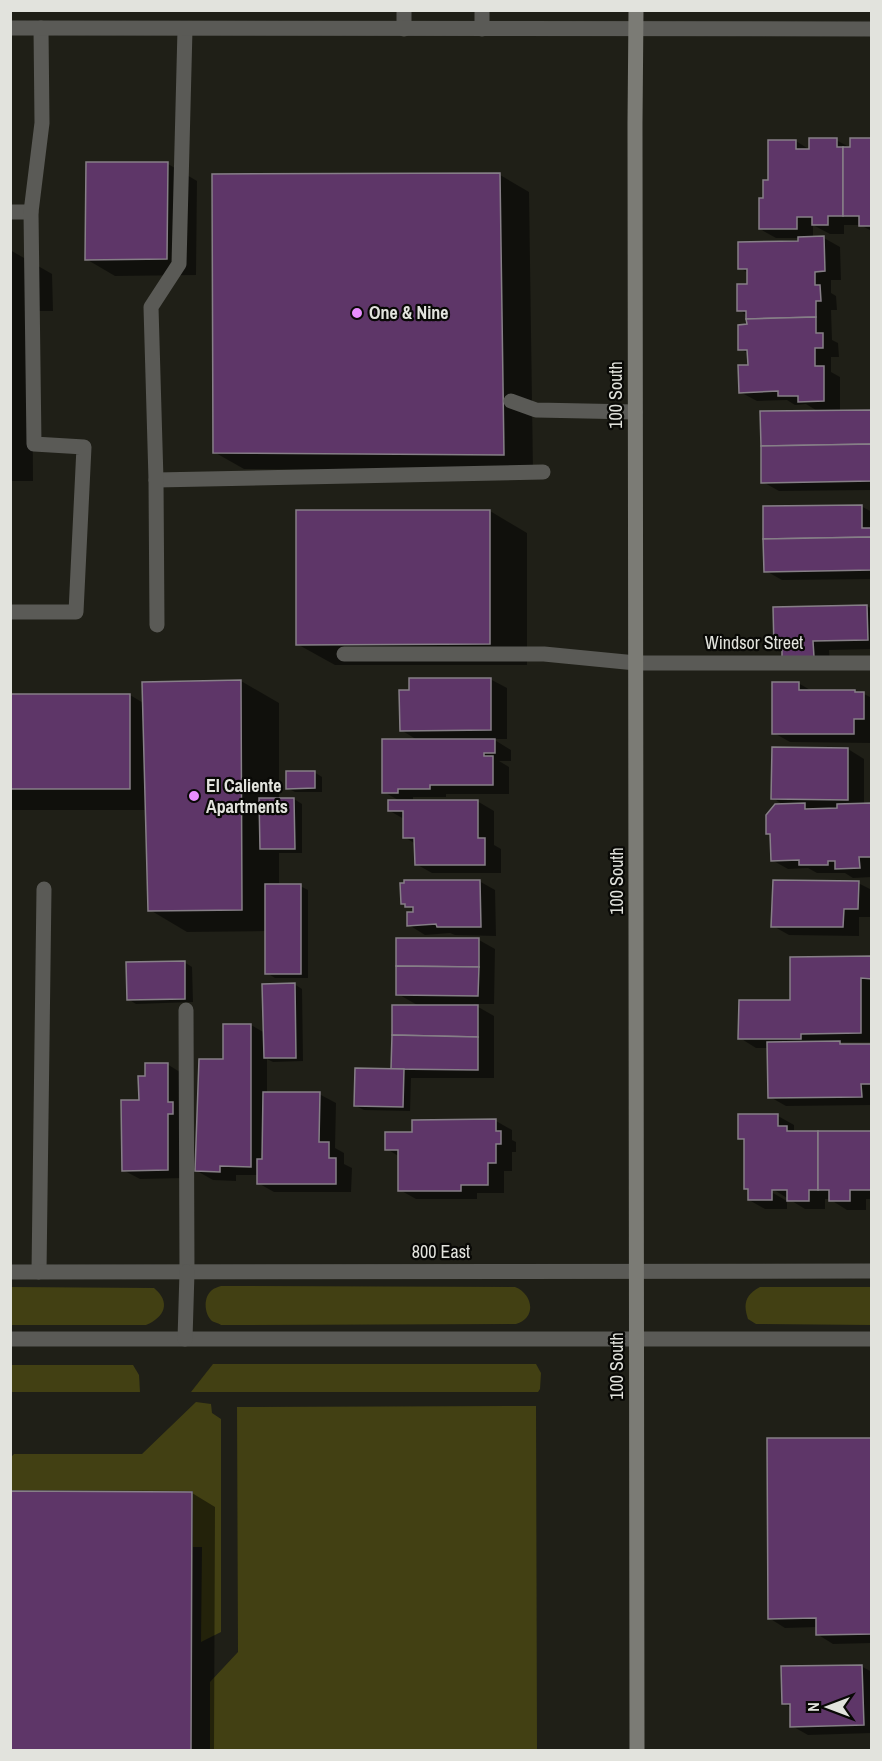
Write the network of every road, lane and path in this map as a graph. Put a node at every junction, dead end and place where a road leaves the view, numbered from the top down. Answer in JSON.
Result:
{"nodes":[{"id":1,"x":404,"y":10,"type":"edge"},
{"id":2,"x":482,"y":10,"type":"edge"},
{"id":3,"x":636,"y":10,"type":"edge"},
{"id":4,"x":10,"y":28,"type":"edge"},
{"id":5,"x":41,"y":28,"type":"junction"},
{"id":6,"x":185,"y":29,"type":"junction"},
{"id":7,"x":404,"y":29,"type":"junction"},
{"id":8,"x":482,"y":29,"type":"junction"},
{"id":9,"x":636,"y":29,"type":"junction"},
{"id":10,"x":872,"y":29,"type":"edge"},
{"id":11,"x":10,"y":212,"type":"edge"},
{"id":12,"x":31,"y":212,"type":"junction"},
{"id":13,"x":511,"y":401,"type":"dead end"},
{"id":14,"x":635,"y":412,"type":"junction"},
{"id":15,"x":543,"y":472,"type":"dead end"},
{"id":16,"x":156,"y":480,"type":"junction"},
{"id":17,"x":10,"y":612,"type":"edge"},
{"id":18,"x":156,"y":625,"type":"dead end"},
{"id":19,"x":344,"y":654,"type":"dead end"},
{"id":20,"x":636,"y":663,"type":"junction"},
{"id":21,"x":872,"y":663,"type":"edge"},
{"id":22,"x":44,"y":889,"type":"dead end"},
{"id":23,"x":186,"y":1010,"type":"dead end"},
{"id":24,"x":872,"y":1271,"type":"edge"},
{"id":25,"x":10,"y":1272,"type":"edge"},
{"id":26,"x":39,"y":1272,"type":"junction"},
{"id":27,"x":187,"y":1272,"type":"junction"},
{"id":28,"x":636,"y":1272,"type":"junction"},
{"id":29,"x":10,"y":1339,"type":"edge"},
{"id":30,"x":185,"y":1339,"type":"junction"},
{"id":31,"x":636,"y":1339,"type":"junction"},
{"id":32,"x":872,"y":1339,"type":"edge"},
{"id":33,"x":637,"y":1750,"type":"edge"}],
"edges":[{"from":1,"to":7,"type":"street"},
{"from":2,"to":8,"type":"street"},
{"from":3,"to":9,"type":"main road","name":"100 South"},
{"from":4,"to":5,"type":"street"},
{"from":5,"to":6,"type":"street"},
{"from":5,"to":12,"type":"street"},
{"from":6,"to":7,"type":"street"},
{"from":6,"to":16,"type":"street"},
{"from":7,"to":8,"type":"street"},
{"from":8,"to":9,"type":"street"},
{"from":9,"to":10,"type":"street"},
{"from":9,"to":14,"type":"main road","name":"100 South"},
{"from":11,"to":12,"type":"street"},
{"from":12,"to":17,"type":"street"},
{"from":13,"to":14,"type":"street"},
{"from":14,"to":20,"type":"main road","name":"100 South"},
{"from":15,"to":16,"type":"street"},
{"from":16,"to":18,"type":"street"},
{"from":19,"to":20,"type":"street","name":"Windsor Street"},
{"from":20,"to":21,"type":"street","name":"Windsor Street"},
{"from":20,"to":28,"type":"main road","name":"100 South"},
{"from":22,"to":26,"type":"street"},
{"from":23,"to":27,"type":"street"},
{"from":24,"to":28,"type":"street","name":"800 East"},
{"from":25,"to":26,"type":"street","name":"800 East"},
{"from":26,"to":27,"type":"street","name":"800 East"},
{"from":27,"to":28,"type":"street","name":"800 East"},
{"from":27,"to":30,"type":"street"},
{"from":28,"to":31,"type":"main road","name":"100 South"},
{"from":29,"to":30,"type":"street"},
{"from":30,"to":31,"type":"street"},
{"from":31,"to":32,"type":"street"},
{"from":31,"to":33,"type":"main road","name":"100 South"}]}
